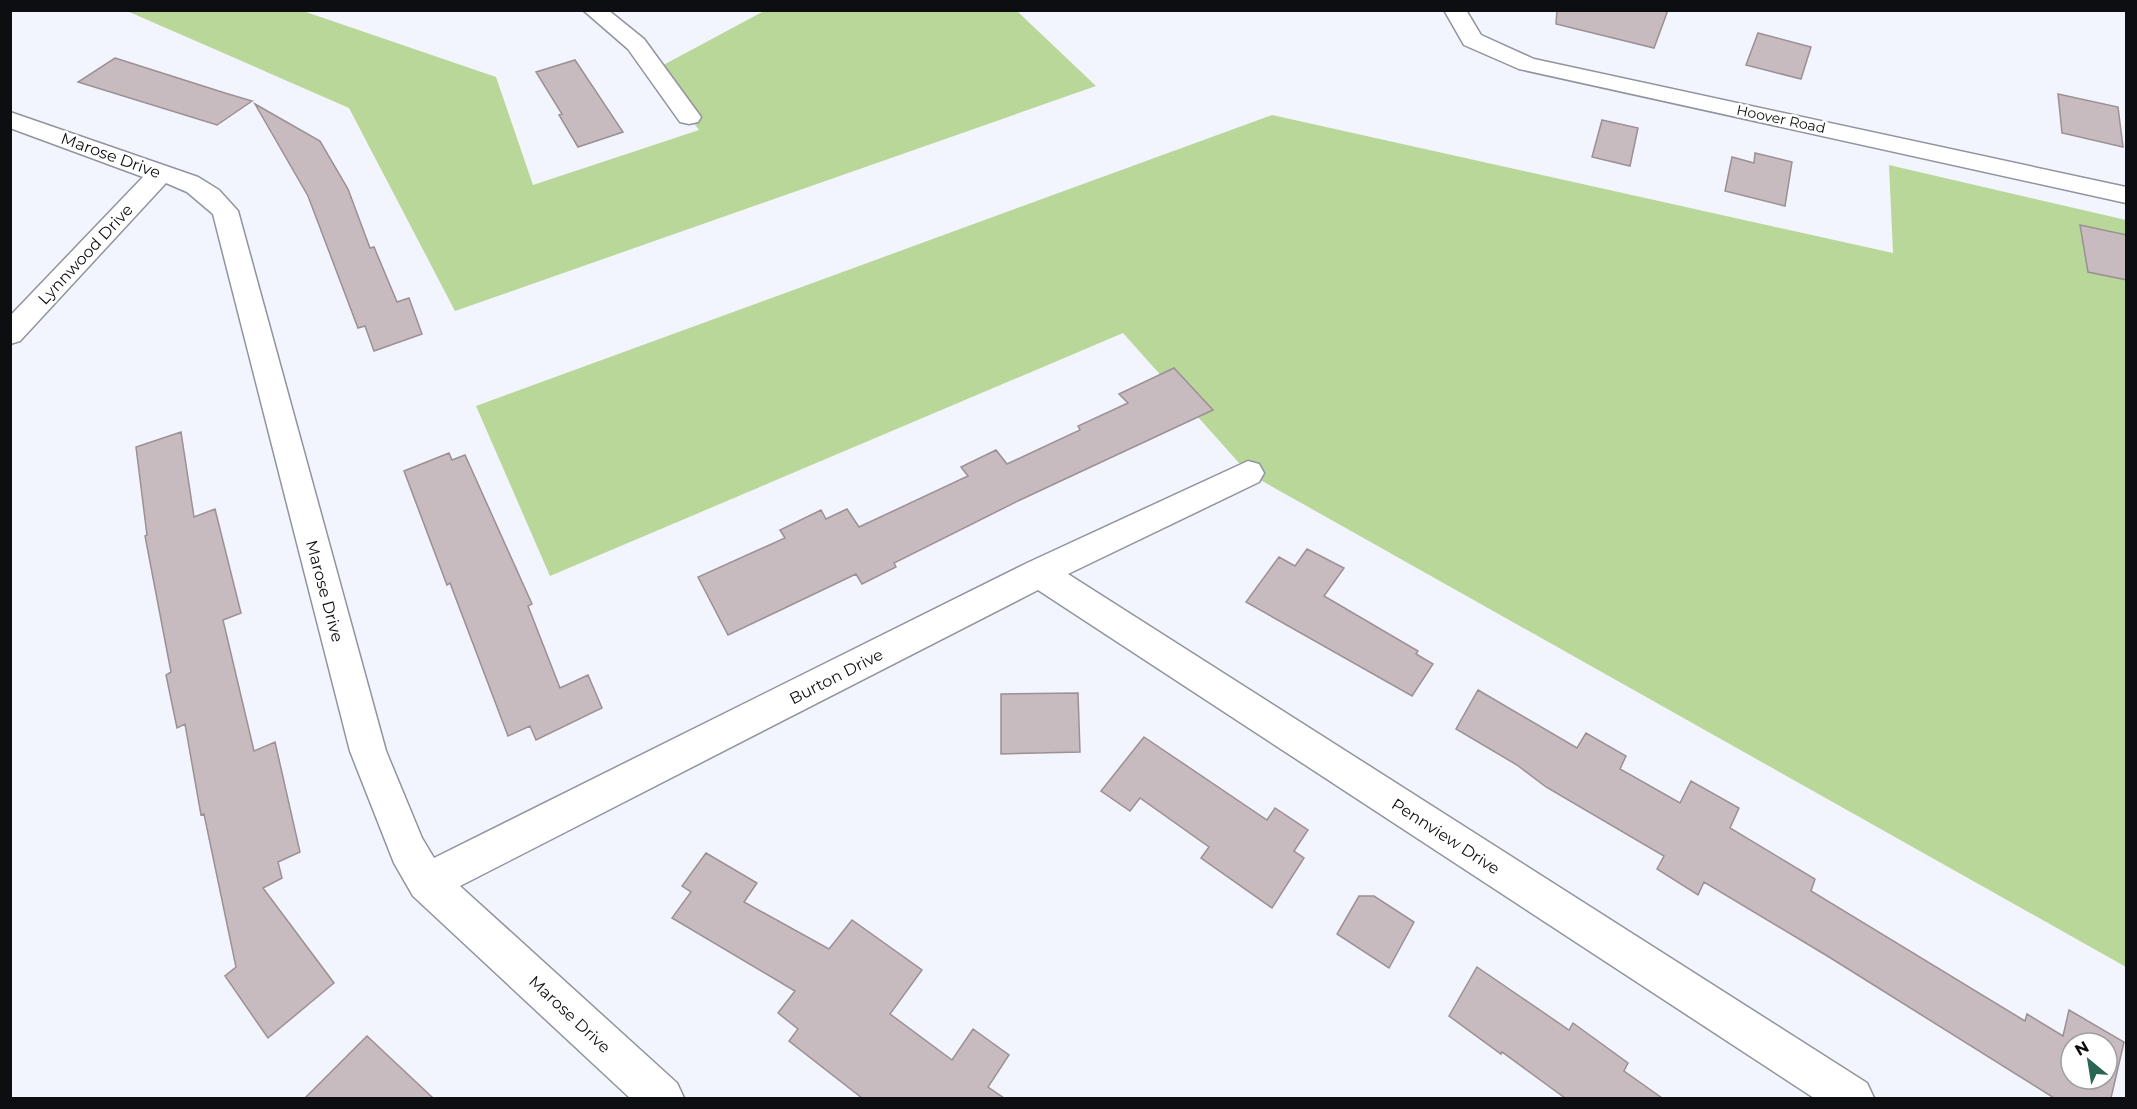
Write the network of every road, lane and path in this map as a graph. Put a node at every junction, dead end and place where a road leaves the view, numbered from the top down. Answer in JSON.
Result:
{"nodes":[{"id":1,"x":594,"y":10,"type":"edge"},
{"id":2,"x":1455,"y":11,"type":"edge"},
{"id":3,"x":689,"y":117,"type":"dead end"},
{"id":4,"x":10,"y":119,"type":"edge"},
{"id":5,"x":160,"y":174,"type":"junction"},
{"id":6,"x":2127,"y":195,"type":"edge"},
{"id":7,"x":10,"y":334,"type":"edge"},
{"id":8,"x":1248,"y":473,"type":"dead end"},
{"id":9,"x":1039,"y":573,"type":"junction"},
{"id":10,"x":427,"y":882,"type":"junction"},
{"id":11,"x":662,"y":1098,"type":"edge"},
{"id":12,"x":1852,"y":1098,"type":"edge"}],
"edges":[{"from":1,"to":3,"type":"street"},
{"from":2,"to":6,"type":"street","name":"Hoover Road"},
{"from":4,"to":5,"type":"street","name":"Marose Drive"},
{"from":5,"to":7,"type":"street","name":"Lynnwood Drive"},
{"from":5,"to":10,"type":"street","name":"Marose Drive"},
{"from":8,"to":9,"type":"street","name":"Burton Drive"},
{"from":9,"to":10,"type":"street","name":"Burton Drive"},
{"from":9,"to":12,"type":"street","name":"Pennview Drive"},
{"from":10,"to":11,"type":"street","name":"Marose Drive"}]}
